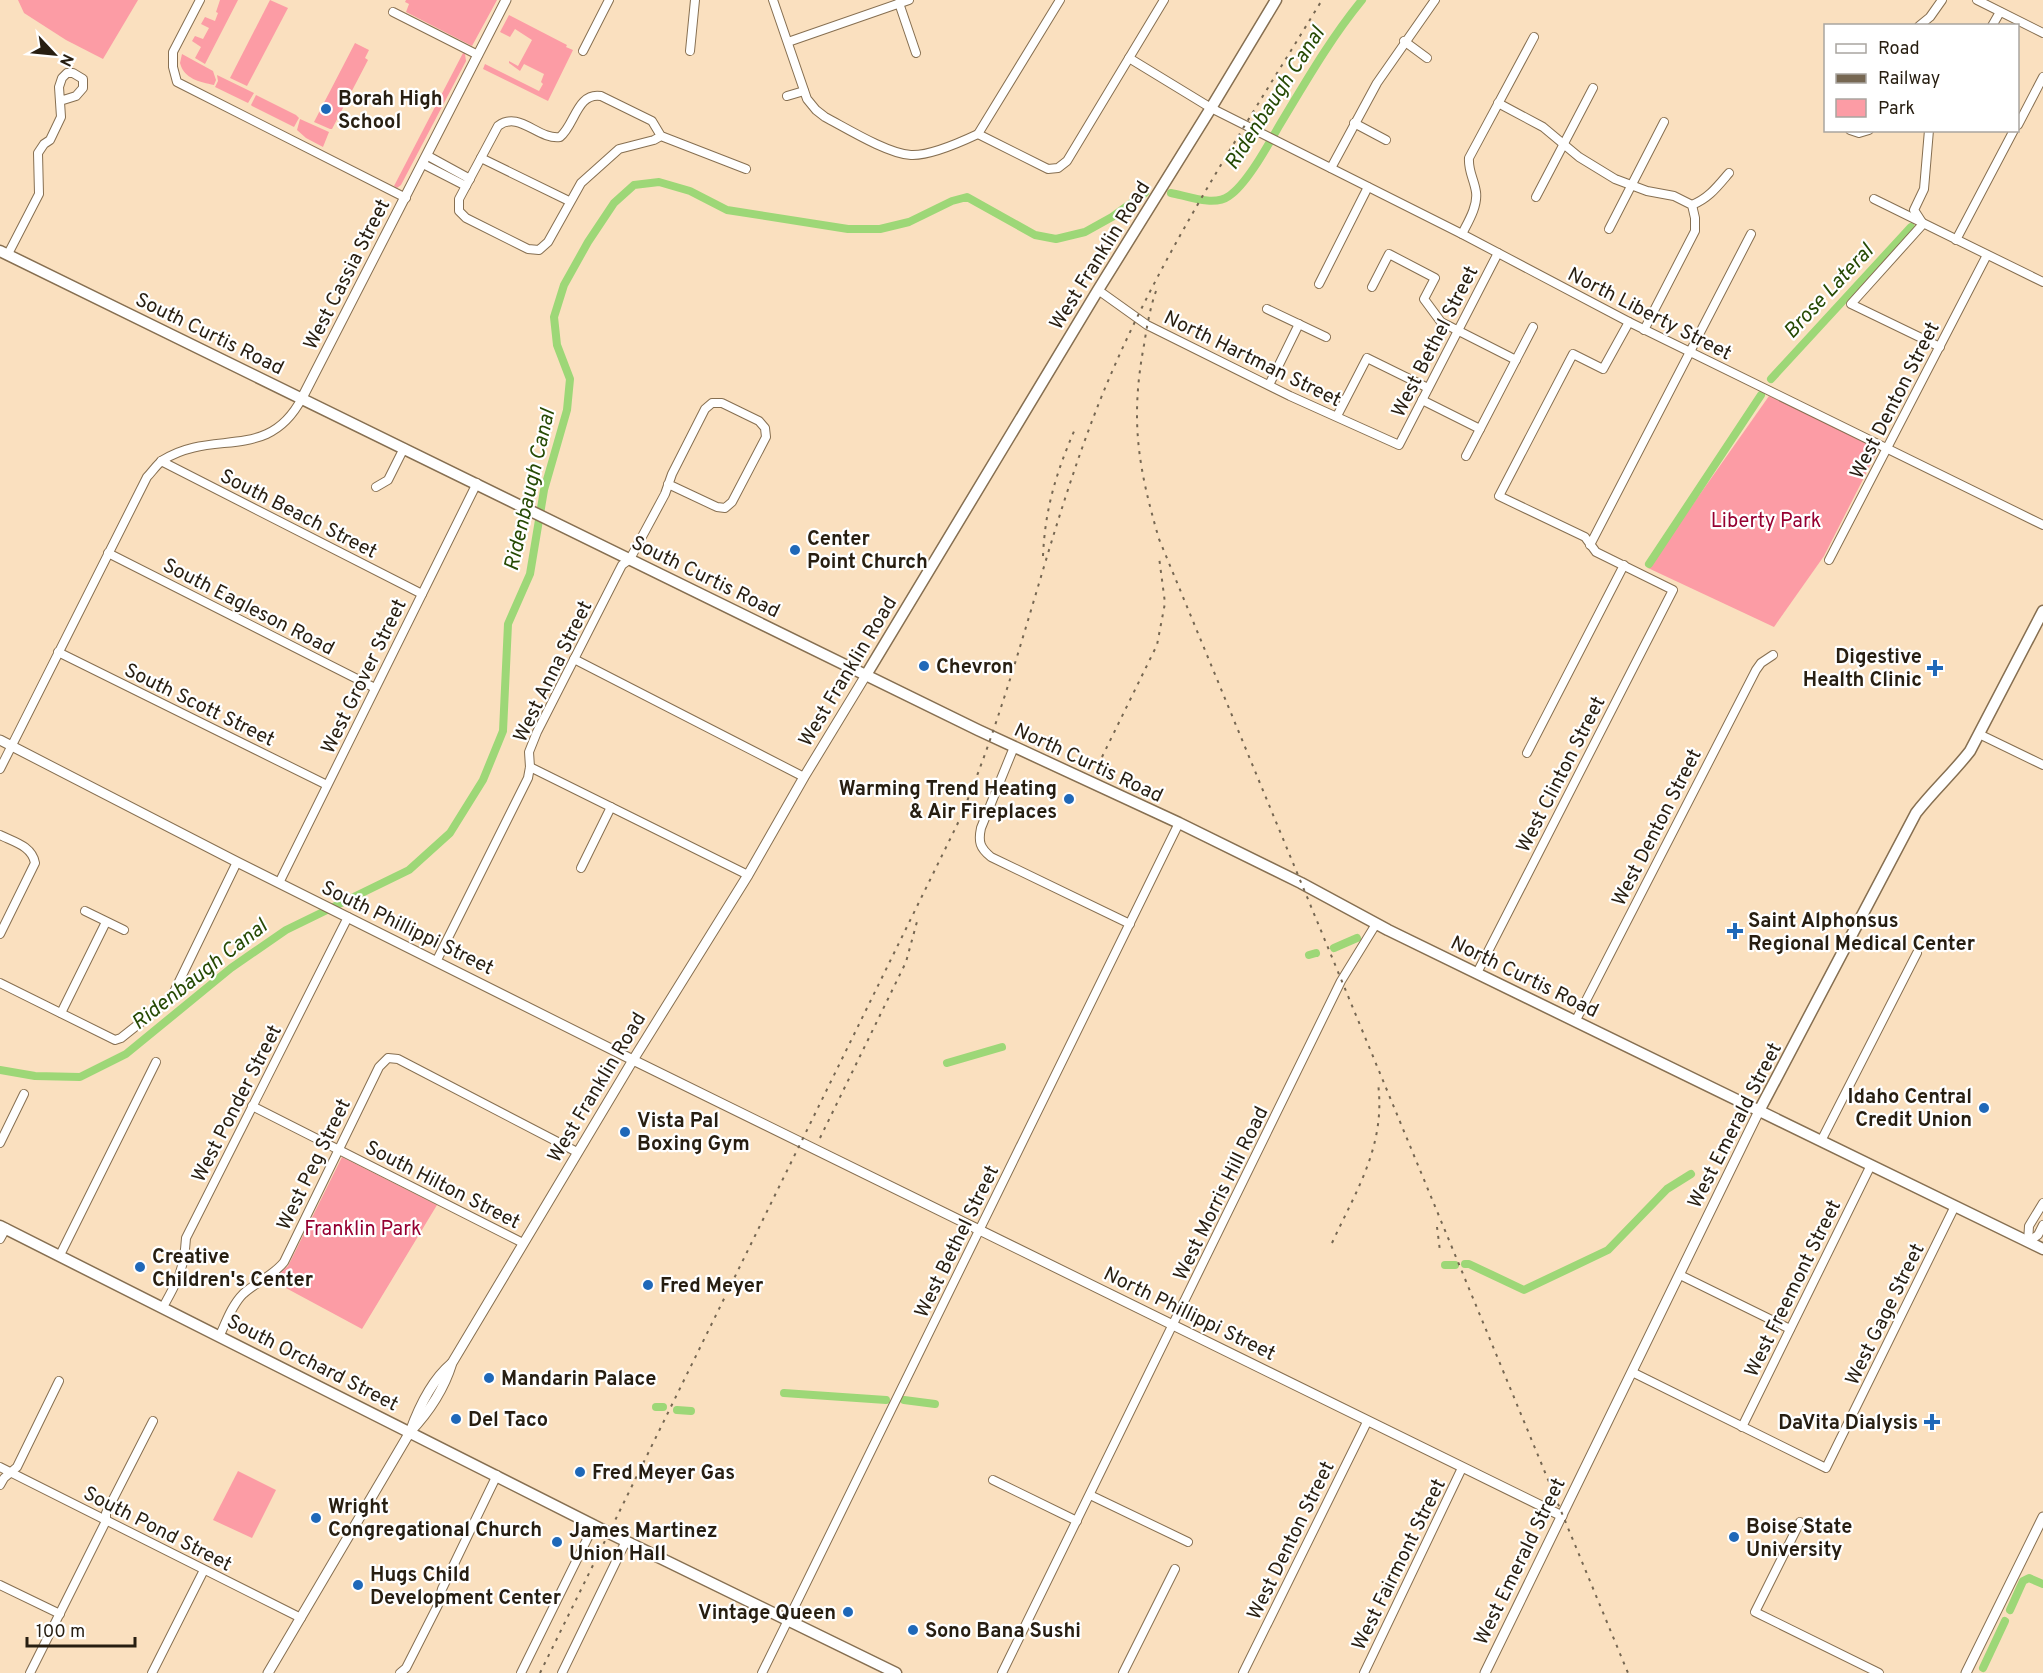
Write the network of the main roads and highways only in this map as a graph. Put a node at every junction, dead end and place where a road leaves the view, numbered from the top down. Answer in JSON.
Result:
{"nodes":[{"id":1,"x":1276,"y":0,"type":"edge"},
{"id":2,"x":4,"y":252,"type":"edge"},
{"id":3,"x":2043,"y":611,"type":"edge"},
{"id":4,"x":866,"y":675,"type":"junction"},
{"id":5,"x":992,"y":736,"type":"joint"},
{"id":6,"x":1759,"y":1111,"type":"junction"},
{"id":7,"x":3,"y":1227,"type":"edge"},
{"id":8,"x":2043,"y":1249,"type":"edge"},
{"id":9,"x":896,"y":1673,"type":"edge"}],
"edges":[{"from":1,"to":4,"type":"main road","name":"West Franklin Road"},
{"from":2,"to":4,"type":"main road","name":"South Curtis Road"},
{"from":3,"to":6,"type":"main road","name":"West Emerald Street"},
{"from":4,"to":5,"type":"main road","name":"South Curtis Road"},
{"from":5,"to":6,"type":"main road","name":"North Curtis Road"},
{"from":6,"to":8,"type":"main road","name":"North Curtis Road"},
{"from":7,"to":9,"type":"main road","name":"South Orchard Street"}]}
